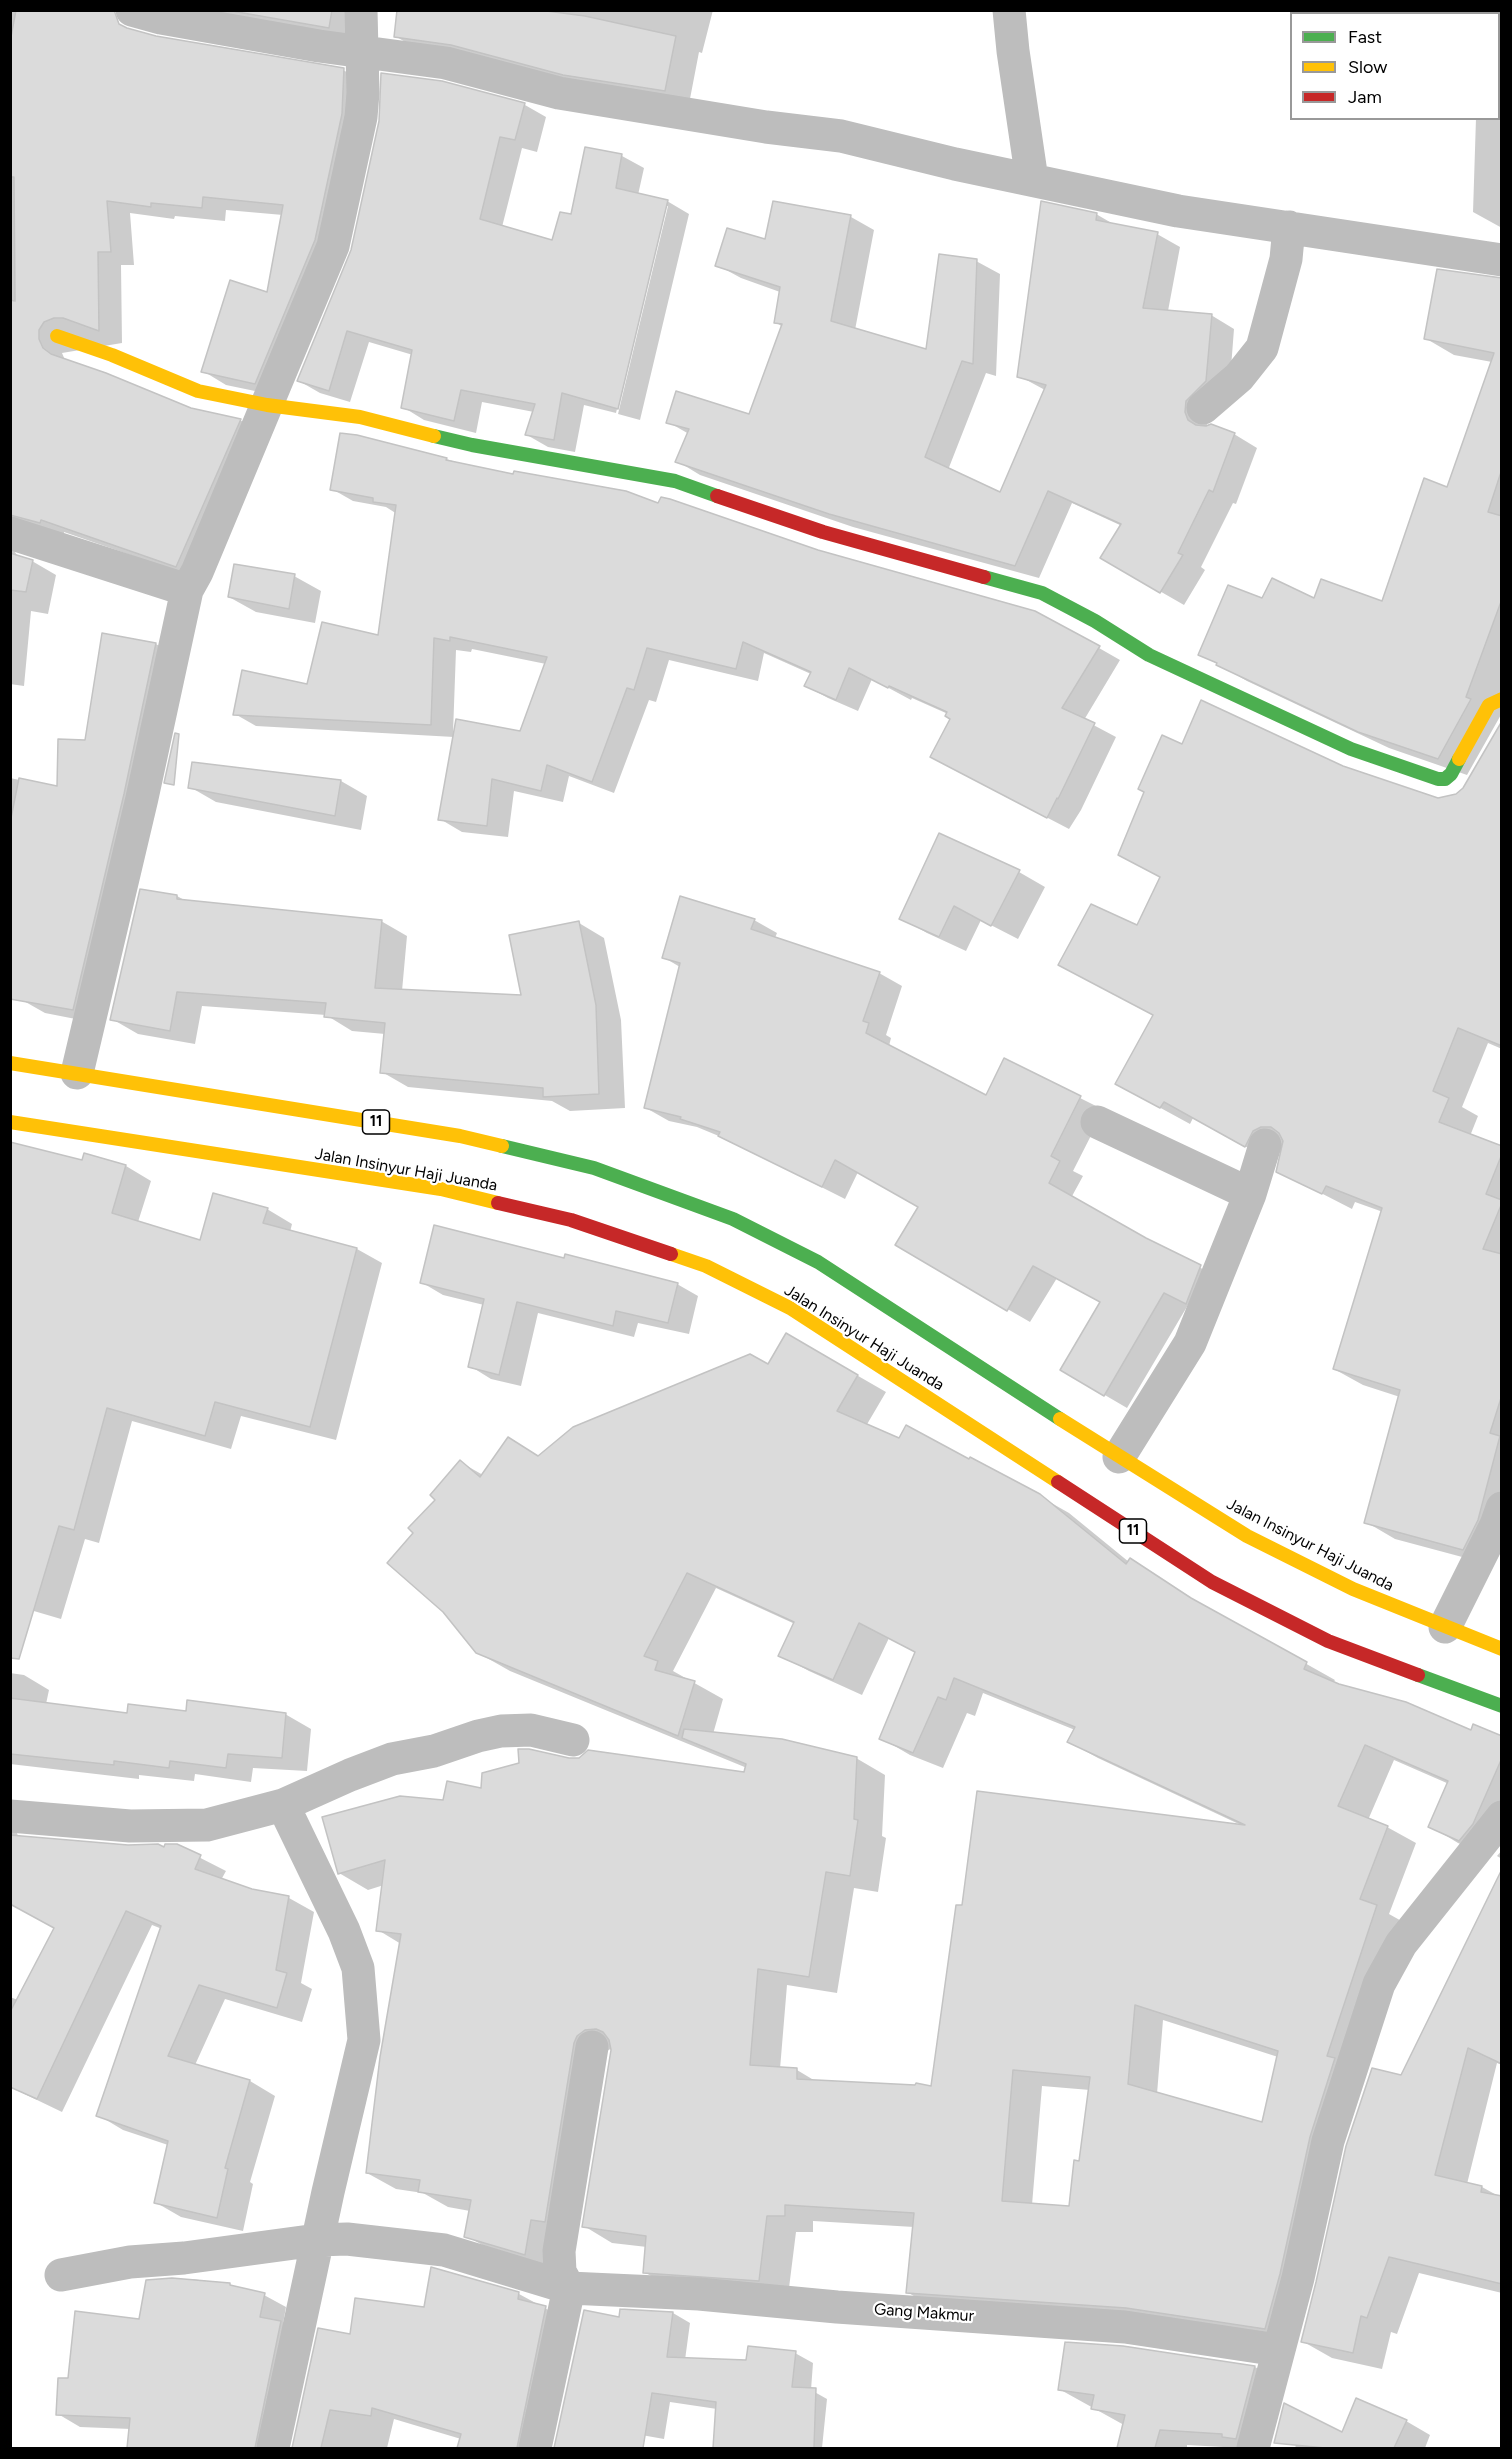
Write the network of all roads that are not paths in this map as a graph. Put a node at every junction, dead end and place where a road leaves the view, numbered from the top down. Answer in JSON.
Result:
{"nodes":[{"id":1,"x":132,"y":10,"type":"edge"},
{"id":2,"x":361,"y":10,"type":"edge"},
{"id":3,"x":1010,"y":10,"type":"edge"},
{"id":4,"x":360,"y":52,"type":"junction"},
{"id":5,"x":1032,"y":180,"type":"junction"},
{"id":6,"x":1289,"y":227,"type":"junction"},
{"id":7,"x":1502,"y":260,"type":"edge"},
{"id":8,"x":57,"y":336,"type":"dead end"},
{"id":9,"x":267,"y":405,"type":"junction"},
{"id":10,"x":1203,"y":408,"type":"dead end"},
{"id":11,"x":10,"y":533,"type":"edge"},
{"id":12,"x":186,"y":590,"type":"junction"},
{"id":13,"x":1502,"y":699,"type":"edge"},
{"id":14,"x":10,"y":1063,"type":"edge"},
{"id":15,"x":77,"y":1073,"type":"junction"},
{"id":16,"x":10,"y":1122,"type":"edge"},
{"id":17,"x":1098,"y":1122,"type":"dead end"},
{"id":18,"x":1265,"y":1145,"type":"dead end"},
{"id":19,"x":1250,"y":1194,"type":"junction"},
{"id":20,"x":1119,"y":1458,"type":"junction"},
{"id":21,"x":1502,"y":1508,"type":"edge"},
{"id":22,"x":1445,"y":1627,"type":"junction"},
{"id":23,"x":1502,"y":1649,"type":"edge"},
{"id":24,"x":1502,"y":1706,"type":"edge"},
{"id":25,"x":573,"y":1740,"type":"dead end"},
{"id":26,"x":273,"y":1808,"type":"junction"},
{"id":27,"x":10,"y":1815,"type":"edge"},
{"id":28,"x":1502,"y":1817,"type":"edge"},
{"id":29,"x":592,"y":2048,"type":"dead end"},
{"id":30,"x":317,"y":2240,"type":"junction"},
{"id":31,"x":61,"y":2275,"type":"dead end"},
{"id":32,"x":568,"y":2288,"type":"junction"},
{"id":33,"x":1278,"y":2350,"type":"junction"},
{"id":34,"x":273,"y":2448,"type":"edge"},
{"id":35,"x":535,"y":2448,"type":"edge"},
{"id":36,"x":1253,"y":2448,"type":"edge"}],
"edges":[{"from":1,"to":4,"type":"street"},
{"from":2,"to":4,"type":"street"},
{"from":3,"to":5,"type":"street"},
{"from":4,"to":5,"type":"street"},
{"from":4,"to":9,"type":"street"},
{"from":5,"to":6,"type":"street"},
{"from":6,"to":7,"type":"street"},
{"from":6,"to":10,"type":"street"},
{"from":8,"to":9,"type":"main road"},
{"from":9,"to":12,"type":"street"},
{"from":9,"to":13,"type":"main road"},
{"from":11,"to":12,"type":"street"},
{"from":12,"to":15,"type":"street"},
{"from":14,"to":15,"type":"main road","name":"Jalan Insinyur Haji Juanda","number":"11"},
{"from":15,"to":20,"type":"main road","name":"Jalan Insinyur Haji Juanda","number":"11"},
{"from":16,"to":24,"type":"main road","name":"Jalan Insinyur Haji Juanda","number":"11"},
{"from":17,"to":19,"type":"street"},
{"from":18,"to":19,"type":"street"},
{"from":19,"to":20,"type":"street"},
{"from":20,"to":22,"type":"main road","name":"Jalan Insinyur Haji Juanda","number":"11"},
{"from":21,"to":22,"type":"street"},
{"from":22,"to":23,"type":"main road","name":"Jalan Insinyur Haji Juanda","number":"11"},
{"from":25,"to":26,"type":"street"},
{"from":26,"to":27,"type":"street"},
{"from":26,"to":30,"type":"street"},
{"from":28,"to":33,"type":"street"},
{"from":29,"to":32,"type":"street"},
{"from":30,"to":31,"type":"street","name":"Gang Makmur"},
{"from":30,"to":32,"type":"street","name":"Gang Makmur"},
{"from":30,"to":34,"type":"street"},
{"from":32,"to":33,"type":"street","name":"Gang Makmur"},
{"from":32,"to":35,"type":"street"},
{"from":33,"to":36,"type":"street"}]}
